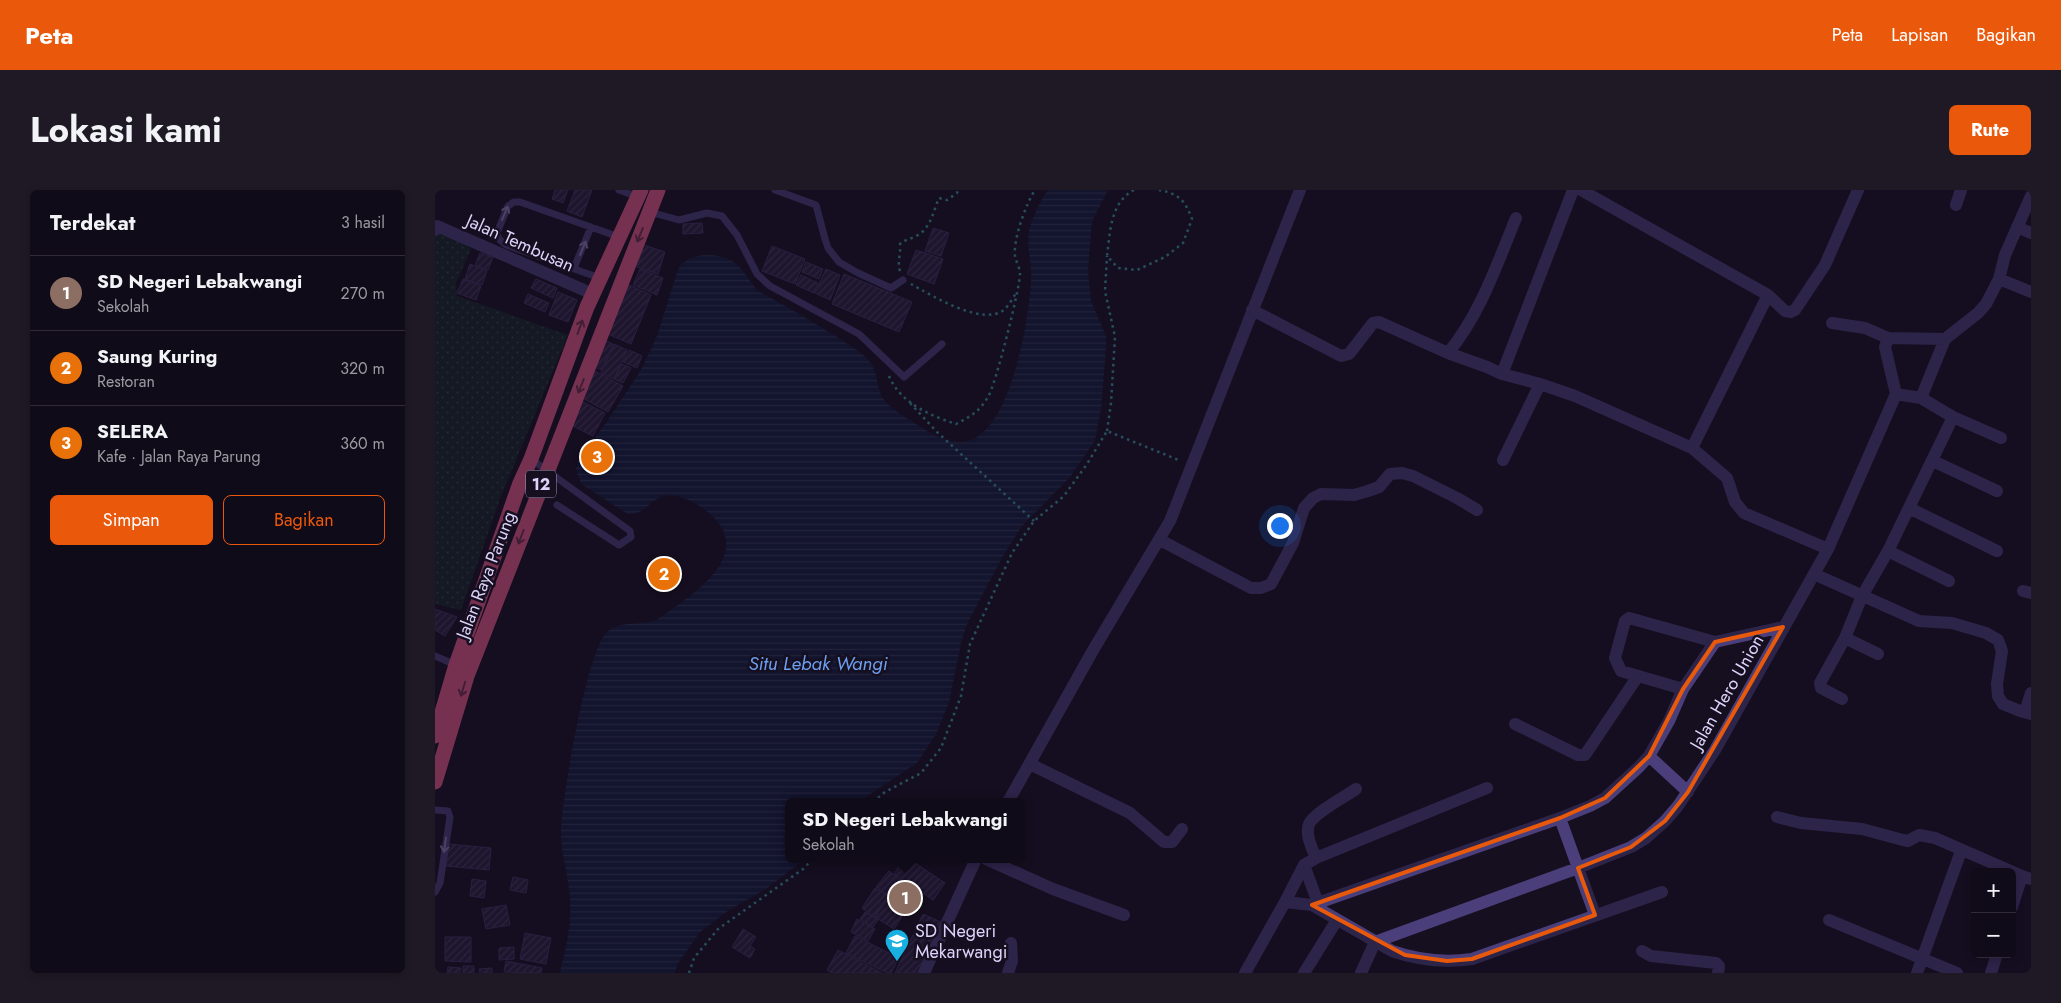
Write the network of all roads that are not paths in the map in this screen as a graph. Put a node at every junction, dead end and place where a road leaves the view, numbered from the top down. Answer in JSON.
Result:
{"nodes":[{"id":1,"x":619,"y":190,"type":"edge"},
{"id":2,"x":658,"y":190,"type":"edge"},
{"id":3,"x":775,"y":190,"type":"edge"},
{"id":4,"x":1300,"y":190,"type":"edge"},
{"id":5,"x":1573,"y":190,"type":"edge"},
{"id":6,"x":1581,"y":190,"type":"edge"},
{"id":7,"x":1858,"y":190,"type":"edge"},
{"id":8,"x":1961,"y":190,"type":"edge"},
{"id":9,"x":640,"y":193,"type":"edge"},
{"id":10,"x":2031,"y":196,"type":"edge"},
{"id":11,"x":1956,"y":205,"type":"dead end"},
{"id":12,"x":650,"y":212,"type":"junction"},
{"id":13,"x":1516,"y":218,"type":"dead end"},
{"id":14,"x":436,"y":227,"type":"edge"},
{"id":15,"x":591,"y":227,"type":"junction"},
{"id":16,"x":2017,"y":227,"type":"junction"},
{"id":17,"x":2031,"y":233,"type":"edge"},
{"id":18,"x":619,"y":237,"type":"junction"},
{"id":19,"x":574,"y":268,"type":"junction"},
{"id":20,"x":600,"y":278,"type":"junction"},
{"id":21,"x":1999,"y":279,"type":"junction"},
{"id":22,"x":903,"y":280,"type":"road end"},
{"id":23,"x":2031,"y":292,"type":"edge"},
{"id":24,"x":593,"y":294,"type":"junction"},
{"id":25,"x":1768,"y":296,"type":"junction"},
{"id":26,"x":1252,"y":310,"type":"junction"},
{"id":27,"x":1832,"y":323,"type":"dead end"},
{"id":28,"x":1888,"y":338,"type":"junction"},
{"id":29,"x":1945,"y":339,"type":"junction"},
{"id":30,"x":943,"y":344,"type":"dead end"},
{"id":31,"x":1448,"y":354,"type":"junction"},
{"id":32,"x":1502,"y":374,"type":"junction"},
{"id":33,"x":1540,"y":384,"type":"junction"},
{"id":34,"x":1897,"y":394,"type":"junction"},
{"id":35,"x":1921,"y":398,"type":"junction"},
{"id":36,"x":1953,"y":417,"type":"junction"},
{"id":37,"x":2001,"y":438,"type":"dead end"},
{"id":38,"x":1692,"y":448,"type":"junction"},
{"id":39,"x":531,"y":459,"type":"junction"},
{"id":40,"x":1503,"y":460,"type":"dead end"},
{"id":41,"x":1933,"y":461,"type":"junction"},
{"id":42,"x":547,"y":471,"type":"junction"},
{"id":43,"x":1997,"y":491,"type":"dead end"},
{"id":44,"x":557,"y":505,"type":"dead end"},
{"id":45,"x":1909,"y":508,"type":"junction"},
{"id":46,"x":1477,"y":510,"type":"dead end"},
{"id":47,"x":1160,"y":540,"type":"junction"},
{"id":48,"x":1828,"y":549,"type":"junction"},
{"id":49,"x":1888,"y":551,"type":"junction"},
{"id":50,"x":1997,"y":551,"type":"dead end"},
{"id":51,"x":1814,"y":574,"type":"junction"},
{"id":52,"x":1949,"y":581,"type":"dead end"},
{"id":53,"x":1862,"y":596,"type":"junction"},
{"id":54,"x":1783,"y":628,"type":"junction"},
{"id":55,"x":1845,"y":638,"type":"junction"},
{"id":56,"x":1715,"y":642,"type":"junction"},
{"id":57,"x":1878,"y":654,"type":"dead end"},
{"id":58,"x":435,"y":656,"type":"edge"},
{"id":59,"x":456,"y":665,"type":"junction"},
{"id":60,"x":1638,"y":676,"type":"junction"},
{"id":61,"x":1683,"y":689,"type":"junction"},
{"id":62,"x":2031,"y":692,"type":"edge"},
{"id":63,"x":1842,"y":699,"type":"dead end"},
{"id":64,"x":2028,"y":713,"type":"edge"},
{"id":65,"x":1515,"y":724,"type":"dead end"},
{"id":66,"x":435,"y":736,"type":"edge"},
{"id":67,"x":1649,"y":756,"type":"junction"},
{"id":68,"x":1030,"y":764,"type":"junction"},
{"id":69,"x":435,"y":782,"type":"edge"},
{"id":70,"x":1487,"y":788,"type":"dead end"},
{"id":71,"x":1356,"y":789,"type":"dead end"},
{"id":72,"x":1688,"y":792,"type":"junction"},
{"id":73,"x":1010,"y":798,"type":"edge"},
{"id":74,"x":435,"y":810,"type":"edge"},
{"id":75,"x":1777,"y":817,"type":"dead end"},
{"id":76,"x":1560,"y":818,"type":"junction"},
{"id":77,"x":1182,"y":829,"type":"dead end"},
{"id":78,"x":1961,"y":850,"type":"junction"},
{"id":79,"x":1316,"y":858,"type":"junction"},
{"id":80,"x":974,"y":863,"type":"edge"},
{"id":81,"x":995,"y":863,"type":"edge"},
{"id":82,"x":1304,"y":865,"type":"junction"},
{"id":83,"x":1578,"y":868,"type":"junction"},
{"id":84,"x":2027,"y":877,"type":"edge"},
{"id":85,"x":435,"y":892,"type":"edge"},
{"id":86,"x":1662,"y":892,"type":"dead end"},
{"id":87,"x":2016,"y":899,"type":"edge"},
{"id":88,"x":1285,"y":902,"type":"junction"},
{"id":89,"x":1315,"y":904,"type":"junction"},
{"id":90,"x":1124,"y":915,"type":"dead end"},
{"id":91,"x":1595,"y":915,"type":"junction"},
{"id":92,"x":1337,"y":920,"type":"junction"},
{"id":93,"x":1829,"y":920,"type":"dead end"},
{"id":94,"x":1375,"y":942,"type":"junction"},
{"id":95,"x":1011,"y":943,"type":"dead end"},
{"id":96,"x":1642,"y":951,"type":"dead end"},
{"id":97,"x":1922,"y":958,"type":"junction"},
{"id":98,"x":1996,"y":958,"type":"edge"},
{"id":99,"x":923,"y":973,"type":"edge"},
{"id":100,"x":1008,"y":973,"type":"edge"},
{"id":101,"x":1245,"y":973,"type":"edge"},
{"id":102,"x":1304,"y":973,"type":"edge"},
{"id":103,"x":1361,"y":973,"type":"edge"},
{"id":104,"x":1718,"y":973,"type":"edge"},
{"id":105,"x":1917,"y":973,"type":"edge"},
{"id":106,"x":1957,"y":973,"type":"edge"},
{"id":107,"x":1991,"y":973,"type":"edge"}],
"edges":[{"from":1,"to":9,"type":"lane"},
{"from":2,"to":12,"type":"highway","name":"Jalan Raya Parung","number":"12"},
{"from":3,"to":22,"type":"lane"},
{"from":4,"to":26,"type":"street"},
{"from":5,"to":32,"type":"street"},
{"from":6,"to":25,"type":"street"},
{"from":7,"to":25,"type":"street"},
{"from":8,"to":11,"type":"street"},
{"from":9,"to":18,"type":"highway","name":"Jalan Raya Parung","number":"12"},
{"from":10,"to":16,"type":"street"},
{"from":12,"to":30,"type":"lane"},
{"from":12,"to":42,"type":"highway","name":"Jalan Raya Parung","number":"12","one_way":true},
{"from":13,"to":31,"type":"street"},
{"from":14,"to":24,"type":"street","name":"Jalan Tembusan"},
{"from":15,"to":18,"type":"lane"},
{"from":19,"to":15,"type":"lane","one_way":true},
{"from":19,"to":15,"type":"lane","one_way":true},
{"from":16,"to":17,"type":"street"},
{"from":16,"to":21,"type":"street"},
{"from":18,"to":20,"type":"highway","name":"Jalan Raya Parung","number":"12"},
{"from":19,"to":20,"type":"lane"},
{"from":20,"to":24,"type":"highway","name":"Jalan Raya Parung","number":"12"},
{"from":21,"to":23,"type":"street"},
{"from":21,"to":29,"type":"street"},
{"from":39,"to":24,"type":"highway","name":"Jalan Raya Parung","number":"12","one_way":true},
{"from":25,"to":38,"type":"street"},
{"from":26,"to":31,"type":"street"},
{"from":26,"to":47,"type":"street"},
{"from":27,"to":28,"type":"street"},
{"from":28,"to":29,"type":"street"},
{"from":28,"to":34,"type":"street"},
{"from":29,"to":35,"type":"street"},
{"from":31,"to":32,"type":"street"},
{"from":32,"to":33,"type":"street"},
{"from":33,"to":38,"type":"street"},
{"from":33,"to":40,"type":"street"},
{"from":34,"to":35,"type":"street"},
{"from":34,"to":48,"type":"street","name":"Jalan Hero Union"},
{"from":35,"to":36,"type":"street"},
{"from":36,"to":37,"type":"street"},
{"from":36,"to":41,"type":"street"},
{"from":38,"to":48,"type":"street"},
{"from":39,"to":42,"type":"lane"},
{"from":39,"to":59,"type":"highway","name":"Jalan Raya Parung","number":"12"},
{"from":41,"to":43,"type":"street"},
{"from":41,"to":45,"type":"street"},
{"from":42,"to":44,"type":"lane"},
{"from":42,"to":69,"type":"highway","name":"Jalan Raya Parung","number":"12","one_way":true},
{"from":45,"to":49,"type":"street"},
{"from":45,"to":50,"type":"street"},
{"from":46,"to":47,"type":"street"},
{"from":47,"to":68,"type":"street"},
{"from":48,"to":51,"type":"street","name":"Jalan Hero Union"},
{"from":49,"to":52,"type":"street"},
{"from":49,"to":53,"type":"street"},
{"from":51,"to":53,"type":"street"},
{"from":51,"to":54,"type":"street","name":"Jalan Hero Union"},
{"from":53,"to":55,"type":"street"},
{"from":53,"to":64,"type":"street"},
{"from":54,"to":56,"type":"street"},
{"from":54,"to":72,"type":"street","name":"Jalan Hero Union"},
{"from":55,"to":57,"type":"street"},
{"from":55,"to":63,"type":"street"},
{"from":56,"to":60,"type":"street"},
{"from":56,"to":61,"type":"street"},
{"from":58,"to":59,"type":"lane"},
{"from":59,"to":66,"type":"highway","name":"Jalan Raya Parung","number":"12"},
{"from":60,"to":61,"type":"street"},
{"from":60,"to":65,"type":"street"},
{"from":61,"to":67,"type":"street"},
{"from":62,"to":64,"type":"street"},
{"from":67,"to":72,"type":"street"},
{"from":67,"to":76,"type":"street"},
{"from":68,"to":73,"type":"street"},
{"from":68,"to":77,"type":"street"},
{"from":70,"to":79,"type":"street"},
{"from":71,"to":79,"type":"street"},
{"from":72,"to":83,"type":"street","name":"Jalan Hero Union"},
{"from":74,"to":85,"type":"lane","one_way":true},
{"from":75,"to":78,"type":"street"},
{"from":76,"to":83,"type":"street"},
{"from":76,"to":89,"type":"street"},
{"from":78,"to":84,"type":"street"},
{"from":78,"to":97,"type":"street"},
{"from":79,"to":82,"type":"street"},
{"from":80,"to":99,"type":"street"},
{"from":81,"to":90,"type":"street"},
{"from":82,"to":88,"type":"street"},
{"from":82,"to":89,"type":"street"},
{"from":83,"to":91,"type":"street"},
{"from":83,"to":94,"type":"street","name":"Jalan Hero Union"},
{"from":84,"to":87,"type":"street"},
{"from":86,"to":91,"type":"street"},
{"from":88,"to":89,"type":"street"},
{"from":88,"to":101,"type":"street"},
{"from":89,"to":92,"type":"street"},
{"from":91,"to":94,"type":"street"},
{"from":92,"to":94,"type":"street"},
{"from":92,"to":102,"type":"street"},
{"from":93,"to":97,"type":"street"},
{"from":94,"to":103,"type":"street"},
{"from":95,"to":100,"type":"street"},
{"from":96,"to":104,"type":"street"},
{"from":97,"to":105,"type":"street"},
{"from":97,"to":106,"type":"street"},
{"from":98,"to":107,"type":"street"}]}
